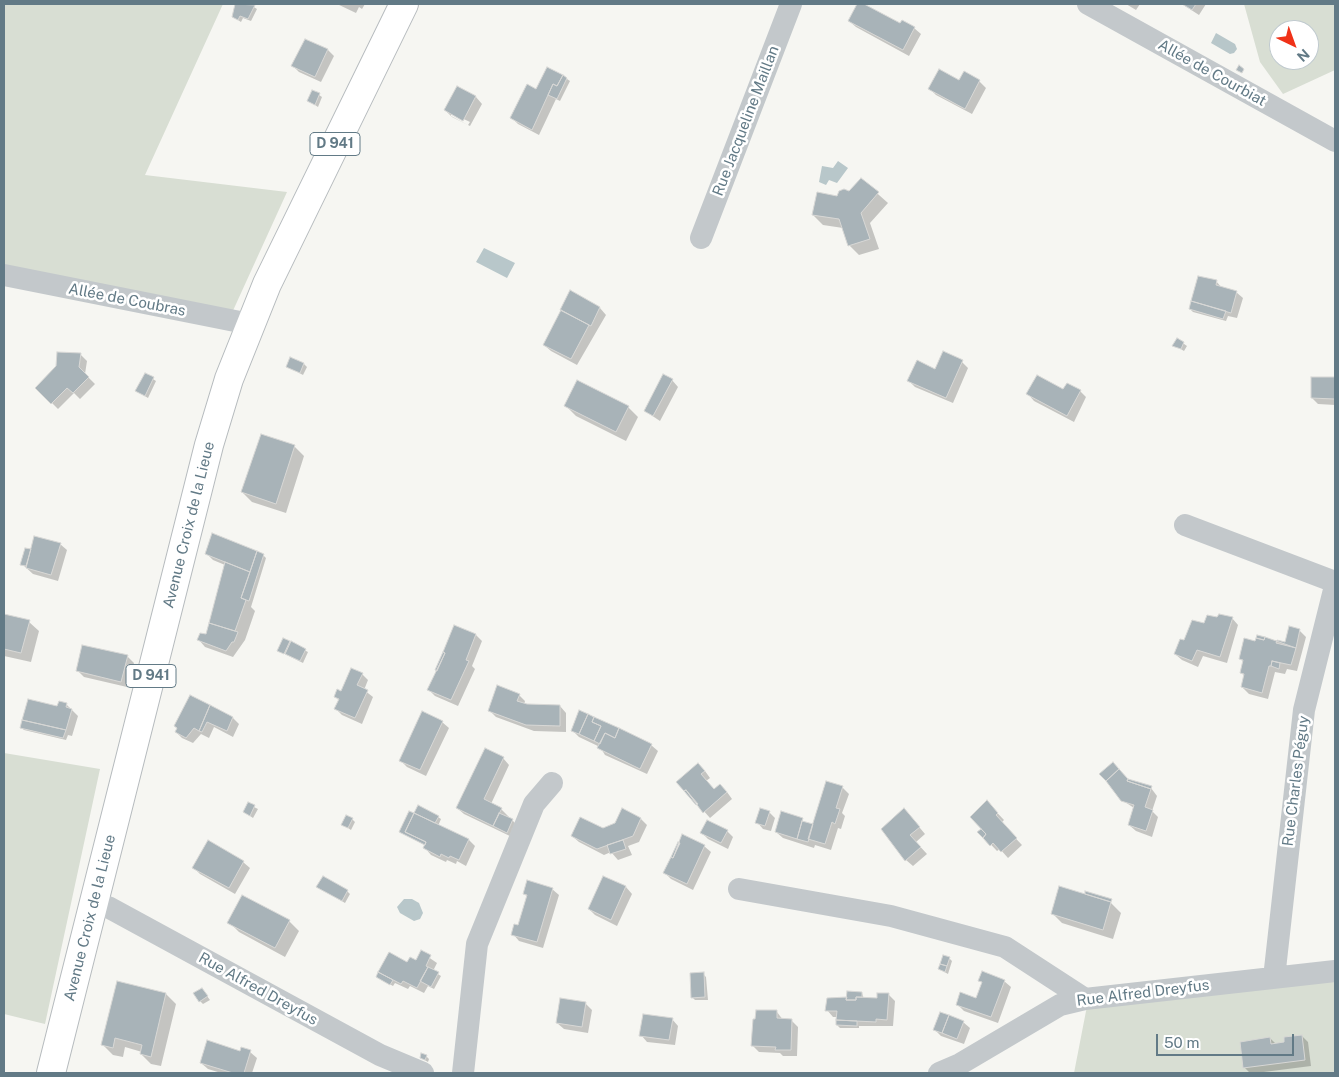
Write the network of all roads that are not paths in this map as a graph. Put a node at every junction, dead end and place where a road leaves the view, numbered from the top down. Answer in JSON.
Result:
{"nodes":[{"id":1,"x":404,"y":4,"type":"edge"},
{"id":2,"x":791,"y":4,"type":"edge"},
{"id":3,"x":1088,"y":4,"type":"edge"},
{"id":4,"x":1335,"y":141,"type":"edge"},
{"id":5,"x":701,"y":238,"type":"dead end"},
{"id":6,"x":4,"y":275,"type":"edge"},
{"id":7,"x":250,"y":324,"type":"junction"},
{"id":8,"x":1185,"y":525,"type":"dead end"},
{"id":9,"x":1335,"y":582,"type":"edge"},
{"id":10,"x":1335,"y":586,"type":"edge"},
{"id":11,"x":552,"y":783,"type":"dead end"},
{"id":12,"x":739,"y":889,"type":"dead end"},
{"id":13,"x":94,"y":903,"type":"junction"},
{"id":14,"x":1335,"y":971,"type":"edge"},
{"id":15,"x":1274,"y":978,"type":"junction"},
{"id":16,"x":1085,"y":999,"type":"junction"},
{"id":17,"x":51,"y":1073,"type":"edge"},
{"id":18,"x":423,"y":1073,"type":"edge"},
{"id":19,"x":463,"y":1073,"type":"edge"},
{"id":20,"x":939,"y":1073,"type":"edge"}],
"edges":[{"from":1,"to":7,"type":"main road","name":"Avenue Croix de la Lieue","number":"D 941"},
{"from":2,"to":5,"type":"street","name":"Rue Jacqueline Maillan"},
{"from":3,"to":4,"type":"street","name":"Allée de Courbiat"},
{"from":6,"to":7,"type":"street","name":"Allée de Coubras"},
{"from":7,"to":13,"type":"main road","name":"Avenue Croix de la Lieue","number":"D 941"},
{"from":8,"to":9,"type":"street"},
{"from":10,"to":15,"type":"street","name":"Rue Charles Péguy"},
{"from":11,"to":19,"type":"street"},
{"from":12,"to":16,"type":"street"},
{"from":13,"to":17,"type":"main road","name":"Avenue Croix de la Lieue","number":"D 941"},
{"from":13,"to":18,"type":"street","name":"Rue Alfred Dreyfus"},
{"from":14,"to":15,"type":"street","name":"Rue Alfred Dreyfus"},
{"from":15,"to":16,"type":"street","name":"Rue Alfred Dreyfus"},
{"from":16,"to":20,"type":"street","name":"Rue Alfred Dreyfus"}]}
